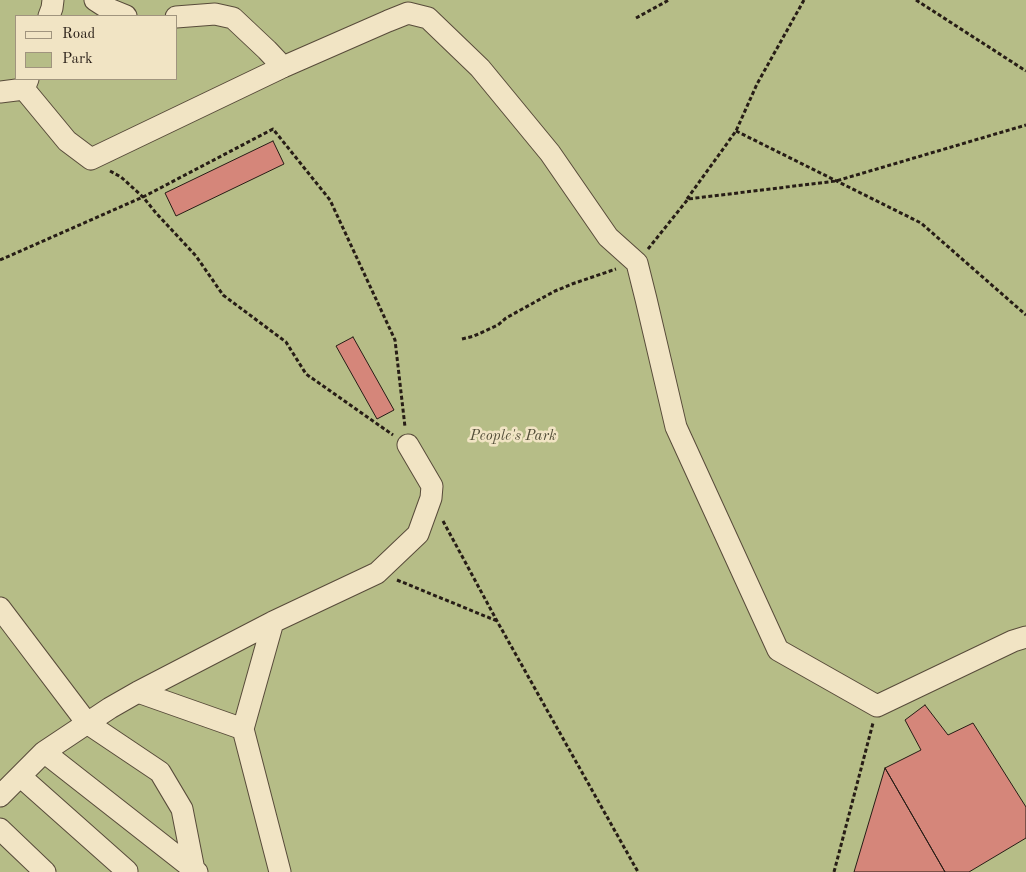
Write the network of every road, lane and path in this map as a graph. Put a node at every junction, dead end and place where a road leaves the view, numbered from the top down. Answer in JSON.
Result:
{"nodes":[{"id":1,"x":53,"y":0,"type":"edge"},
{"id":2,"x":95,"y":0,"type":"edge"},
{"id":3,"x":669,"y":0,"type":"edge"},
{"id":4,"x":804,"y":0,"type":"edge"},
{"id":5,"x":916,"y":0,"type":"edge"},
{"id":6,"x":49,"y":15,"type":"edge"},
{"id":7,"x":124,"y":15,"type":"edge"},
{"id":8,"x":178,"y":17,"type":"edge"},
{"id":9,"x":636,"y":18,"type":"dead end"},
{"id":10,"x":283,"y":67,"type":"junction"},
{"id":11,"x":1026,"y":71,"type":"edge"},
{"id":12,"x":26,"y":84,"type":"edge"},
{"id":13,"x":0,"y":92,"type":"edge"},
{"id":14,"x":1026,"y":125,"type":"edge"},
{"id":15,"x":736,"y":131,"type":"junction"},
{"id":16,"x":90,"y":159,"type":"junction"},
{"id":17,"x":836,"y":181,"type":"junction"},
{"id":18,"x":143,"y":197,"type":"junction"},
{"id":19,"x":688,"y":198,"type":"junction"},
{"id":20,"x":0,"y":260,"type":"edge"},
{"id":21,"x":637,"y":263,"type":"junction"},
{"id":22,"x":1026,"y":315,"type":"edge"},
{"id":23,"x":462,"y":339,"type":"dead end"},
{"id":24,"x":408,"y":445,"type":"junction"},
{"id":25,"x":431,"y":498,"type":"junction"},
{"id":26,"x":377,"y":573,"type":"junction"},
{"id":27,"x":0,"y":608,"type":"edge"},
{"id":28,"x":497,"y":621,"type":"junction"},
{"id":29,"x":273,"y":622,"type":"junction"},
{"id":30,"x":1026,"y":637,"type":"edge"},
{"id":31,"x":138,"y":692,"type":"junction"},
{"id":32,"x":877,"y":706,"type":"junction"},
{"id":33,"x":87,"y":723,"type":"junction"},
{"id":34,"x":243,"y":729,"type":"junction"},
{"id":35,"x":44,"y":752,"type":"junction"},
{"id":36,"x":20,"y":776,"type":"junction"},
{"id":37,"x":0,"y":796,"type":"edge"},
{"id":38,"x":0,"y":828,"type":"edge"},
{"id":39,"x":127,"y":871,"type":"dead end"},
{"id":40,"x":196,"y":871,"type":"edge"},
{"id":41,"x":45,"y":872,"type":"edge"},
{"id":42,"x":280,"y":872,"type":"edge"},
{"id":43,"x":638,"y":872,"type":"edge"},
{"id":44,"x":834,"y":872,"type":"edge"}],
"edges":[{"from":1,"to":6,"type":"lane"},
{"from":2,"to":7,"type":"lane"},
{"from":3,"to":9,"type":"path"},
{"from":4,"to":15,"type":"path"},
{"from":5,"to":11,"type":"path"},
{"from":8,"to":10,"type":"lane"},
{"from":10,"to":16,"type":"lane"},
{"from":10,"to":21,"type":"lane"},
{"from":12,"to":13,"type":"lane"},
{"from":12,"to":16,"type":"lane"},
{"from":14,"to":17,"type":"path"},
{"from":15,"to":17,"type":"path"},
{"from":15,"to":19,"type":"path"},
{"from":16,"to":18,"type":"path"},
{"from":17,"to":19,"type":"path"},
{"from":17,"to":22,"type":"path"},
{"from":18,"to":20,"type":"path"},
{"from":18,"to":24,"type":"path"},
{"from":18,"to":24,"type":"path"},
{"from":19,"to":21,"type":"path"},
{"from":21,"to":23,"type":"path"},
{"from":21,"to":32,"type":"lane"},
{"from":24,"to":25,"type":"lane"},
{"from":25,"to":26,"type":"lane"},
{"from":25,"to":28,"type":"path"},
{"from":26,"to":28,"type":"path"},
{"from":26,"to":29,"type":"lane"},
{"from":27,"to":33,"type":"lane"},
{"from":28,"to":43,"type":"path"},
{"from":29,"to":31,"type":"lane"},
{"from":29,"to":34,"type":"lane"},
{"from":30,"to":32,"type":"lane"},
{"from":31,"to":33,"type":"lane"},
{"from":31,"to":34,"type":"lane"},
{"from":32,"to":44,"type":"path"},
{"from":33,"to":35,"type":"lane"},
{"from":33,"to":40,"type":"lane"},
{"from":34,"to":42,"type":"lane"},
{"from":35,"to":36,"type":"lane"},
{"from":35,"to":40,"type":"lane"},
{"from":36,"to":37,"type":"lane"},
{"from":36,"to":39,"type":"lane"},
{"from":38,"to":41,"type":"lane"}]}
